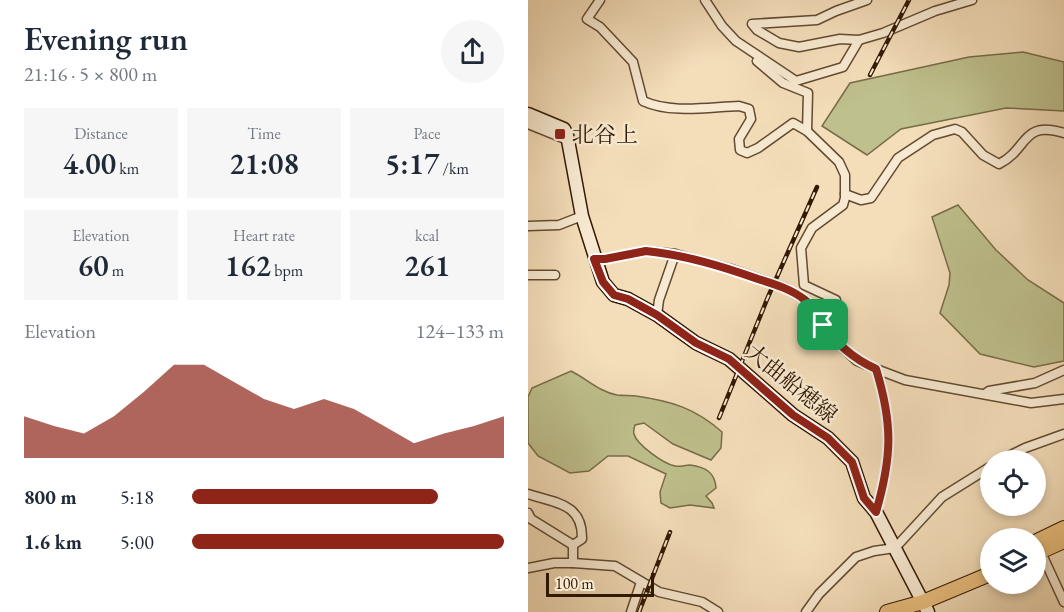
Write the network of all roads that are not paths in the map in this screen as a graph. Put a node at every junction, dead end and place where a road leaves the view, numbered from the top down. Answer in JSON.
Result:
{"nodes":[{"id":1,"x":600,"y":0,"type":"edge"},
{"id":2,"x":705,"y":0,"type":"edge"},
{"id":3,"x":867,"y":0,"type":"edge"},
{"id":4,"x":972,"y":0,"type":"edge"},
{"id":5,"x":859,"y":40,"type":"junction"},
{"id":6,"x":748,"y":50,"type":"junction"},
{"id":7,"x":528,"y":114,"type":"edge"},
{"id":8,"x":528,"y":124,"type":"edge"},
{"id":9,"x":807,"y":131,"type":"junction"},
{"id":10,"x":1064,"y":133,"type":"edge"},
{"id":11,"x":570,"y":141,"type":"junction"},
{"id":12,"x":845,"y":194,"type":"junction"},
{"id":13,"x":582,"y":216,"type":"junction"},
{"id":14,"x":528,"y":226,"type":"edge"},
{"id":15,"x":675,"y":254,"type":"junction"},
{"id":16,"x":594,"y":259,"type":"junction"},
{"id":17,"x":528,"y":275,"type":"edge"},
{"id":18,"x":555,"y":275,"type":"dead end"},
{"id":19,"x":657,"y":315,"type":"junction"},
{"id":20,"x":823,"y":325,"type":"junction"},
{"id":21,"x":876,"y":369,"type":"junction"},
{"id":22,"x":1064,"y":370,"type":"edge"},
{"id":23,"x":984,"y":395,"type":"junction"},
{"id":24,"x":1064,"y":399,"type":"edge"},
{"id":25,"x":1064,"y":434,"type":"edge"},
{"id":26,"x":1021,"y":450,"type":"edge"},
{"id":27,"x":980,"y":473,"type":"edge"},
{"id":28,"x":528,"y":494,"type":"edge"},
{"id":29,"x":876,"y":512,"type":"junction"},
{"id":30,"x":529,"y":516,"type":"edge"},
{"id":31,"x":1064,"y":528,"type":"edge"},
{"id":32,"x":1064,"y":540,"type":"edge"},
{"id":33,"x":1046,"y":541,"type":"edge"},
{"id":34,"x":573,"y":545,"type":"junction"},
{"id":35,"x":1046,"y":545,"type":"edge"},
{"id":36,"x":895,"y":548,"type":"junction"},
{"id":37,"x":573,"y":562,"type":"junction"},
{"id":38,"x":1046,"y":565,"type":"edge"},
{"id":39,"x":528,"y":568,"type":"edge"},
{"id":40,"x":980,"y":572,"type":"edge"},
{"id":41,"x":980,"y":578,"type":"edge"},
{"id":42,"x":641,"y":582,"type":"junction"},
{"id":43,"x":949,"y":590,"type":"junction"},
{"id":44,"x":1064,"y":602,"type":"edge"},
{"id":45,"x":925,"y":607,"type":"edge"},
{"id":46,"x":631,"y":612,"type":"edge"},
{"id":47,"x":718,"y":612,"type":"edge"},
{"id":48,"x":806,"y":612,"type":"edge"},
{"id":49,"x":886,"y":612,"type":"edge"}],
"edges":[{"from":1,"to":9,"type":"street"},
{"from":2,"to":6,"type":"street"},
{"from":3,"to":5,"type":"street"},
{"from":4,"to":5,"type":"street"},
{"from":5,"to":6,"type":"street"},
{"from":6,"to":9,"type":"street"},
{"from":7,"to":11,"type":"main road"},
{"from":8,"to":11,"type":"street"},
{"from":9,"to":12,"type":"street"},
{"from":10,"to":12,"type":"street"},
{"from":11,"to":13,"type":"main road","name":"大曲船穂線"},
{"from":12,"to":20,"type":"street"},
{"from":13,"to":14,"type":"street"},
{"from":13,"to":16,"type":"main road","name":"大曲船穂線"},
{"from":15,"to":16,"type":"street"},
{"from":15,"to":19,"type":"street"},
{"from":15,"to":20,"type":"street"},
{"from":16,"to":19,"type":"main road","name":"大曲船穂線"},
{"from":17,"to":18,"type":"street"},
{"from":19,"to":29,"type":"main road","name":"大曲船穂線"},
{"from":20,"to":21,"type":"street"},
{"from":21,"to":23,"type":"street"},
{"from":21,"to":29,"type":"street"},
{"from":22,"to":23,"type":"street"},
{"from":23,"to":24,"type":"street"},
{"from":25,"to":26,"type":"street"},
{"from":27,"to":36,"type":"street"},
{"from":28,"to":34,"type":"street"},
{"from":29,"to":36,"type":"main road","name":"大曲船穂線"},
{"from":30,"to":34,"type":"street"},
{"from":31,"to":33,"type":"main road"},
{"from":32,"to":35,"type":"main road"},
{"from":34,"to":37,"type":"street"},
{"from":36,"to":45,"type":"main road","name":"大曲船穂線"},
{"from":36,"to":48,"type":"street"},
{"from":37,"to":39,"type":"street"},
{"from":37,"to":42,"type":"street"},
{"from":38,"to":44,"type":"street"},
{"from":40,"to":43,"type":"main road"},
{"from":41,"to":43,"type":"main road"},
{"from":42,"to":46,"type":"street"},
{"from":42,"to":47,"type":"street"},
{"from":43,"to":45,"type":"main road"},
{"from":45,"to":49,"type":"main road"}]}
